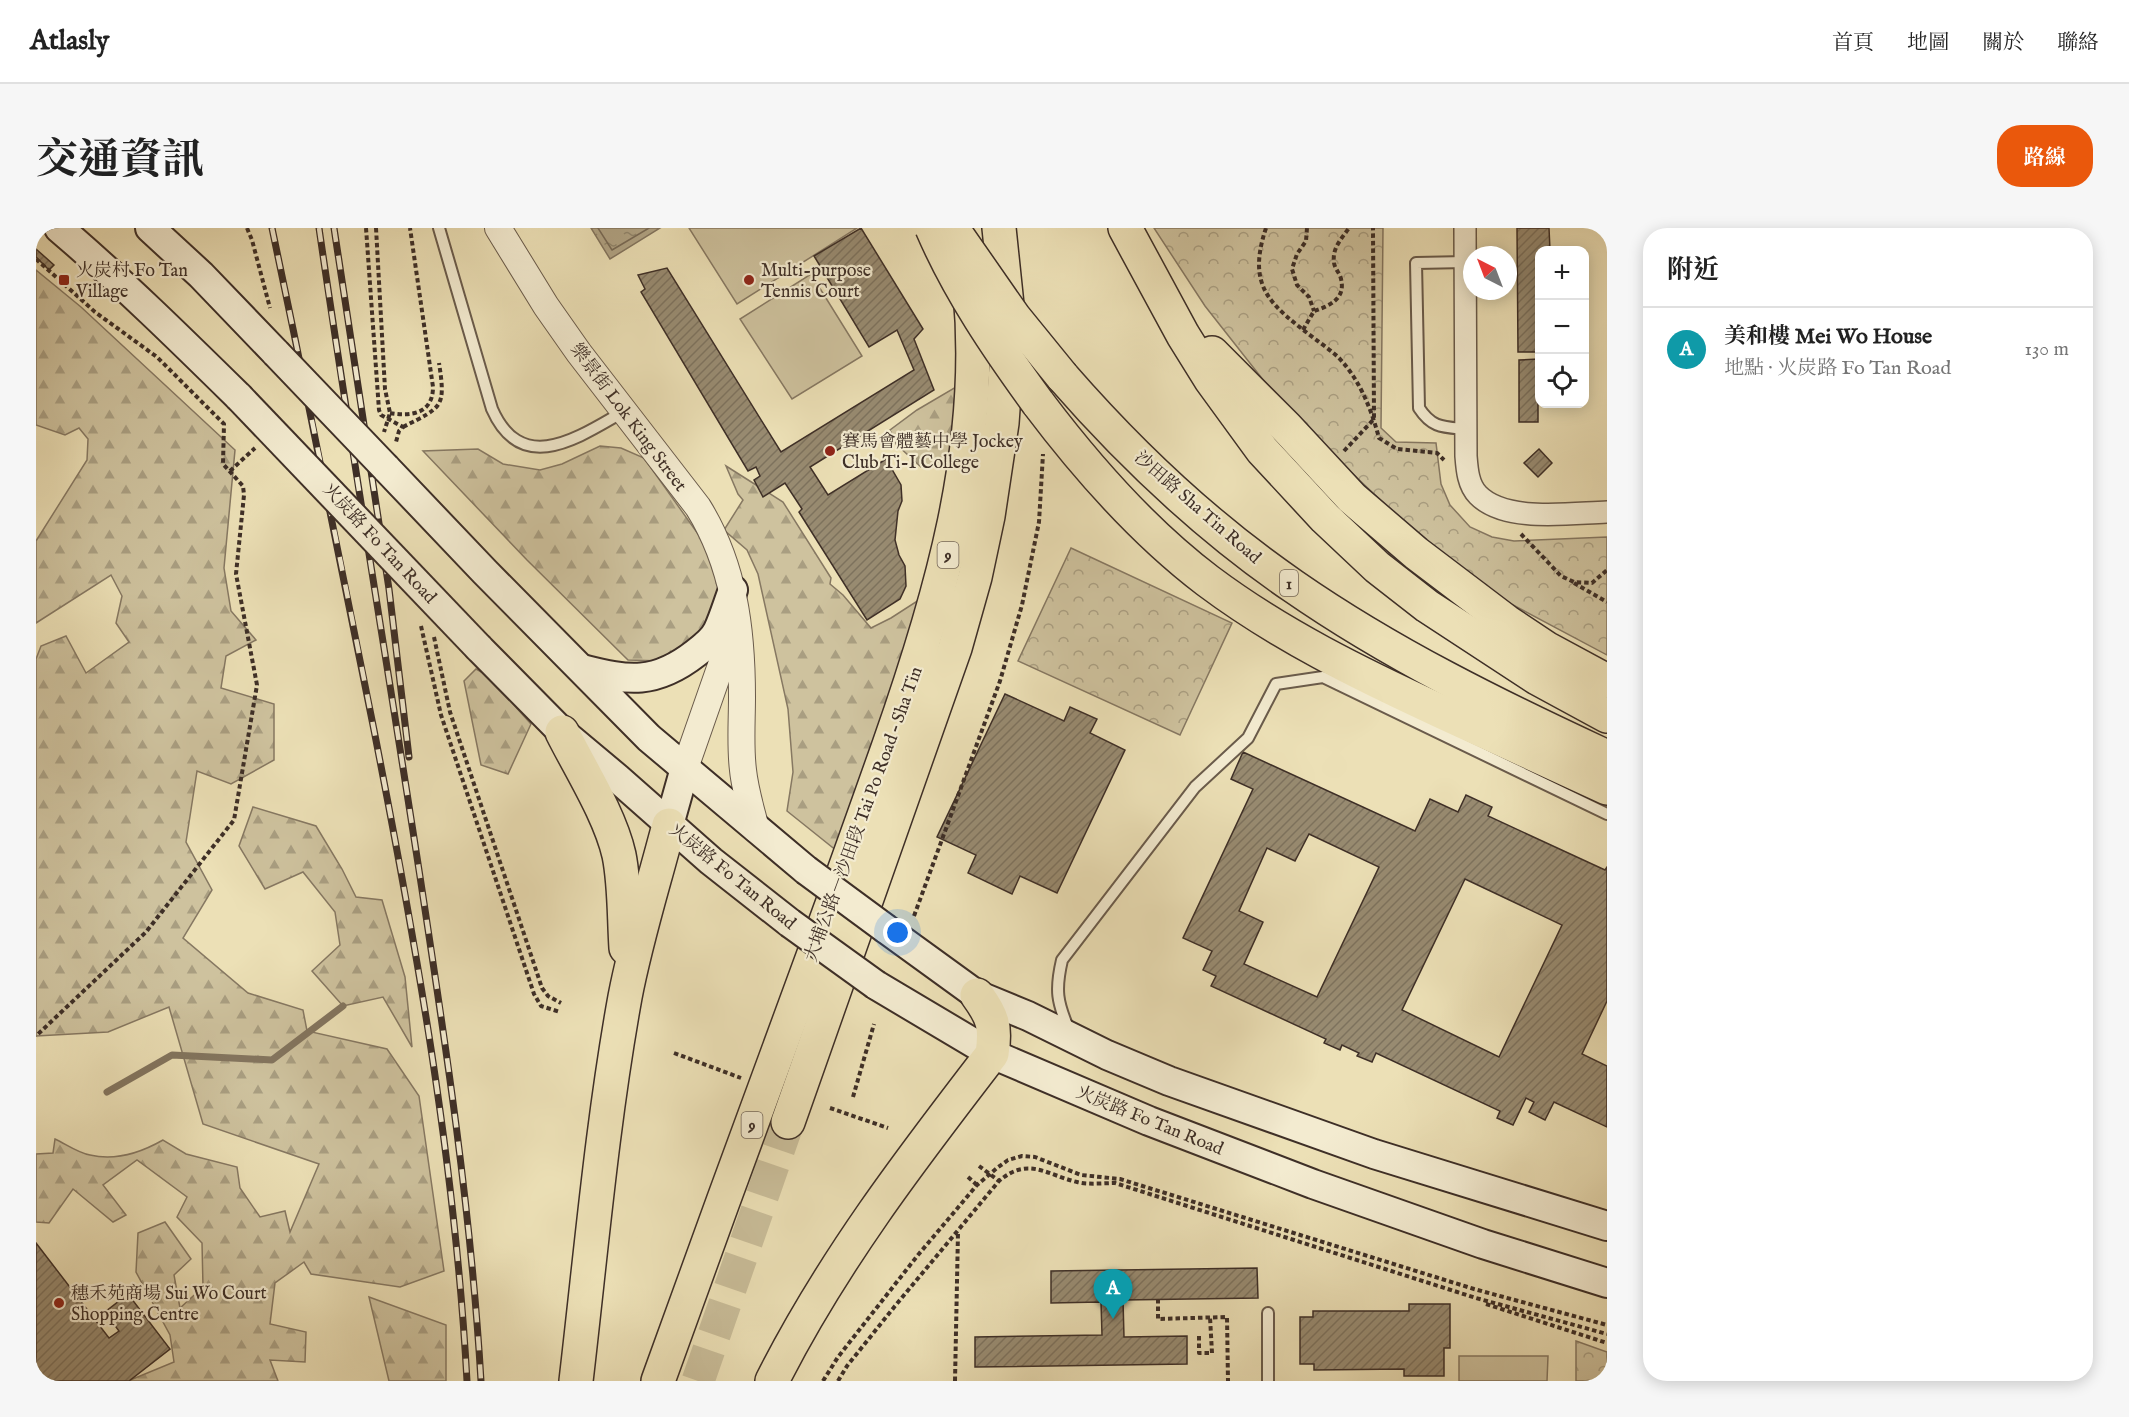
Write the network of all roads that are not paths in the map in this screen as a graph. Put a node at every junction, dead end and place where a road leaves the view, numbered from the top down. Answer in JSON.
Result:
{"nodes":[{"id":1,"x":59,"y":228,"type":"edge"},
{"id":2,"x":150,"y":228,"type":"edge"},
{"id":3,"x":439,"y":228,"type":"edge"},
{"id":4,"x":498,"y":228,"type":"edge"},
{"id":5,"x":932,"y":228,"type":"edge"},
{"id":6,"x":952,"y":228,"type":"edge"},
{"id":7,"x":963,"y":228,"type":"edge"},
{"id":8,"x":999,"y":228,"type":"edge"},
{"id":9,"x":1125,"y":228,"type":"edge"},
{"id":10,"x":1466,"y":228,"type":"edge"},
{"id":11,"x":1466,"y":246,"type":"edge"},
{"id":12,"x":1463,"y":262,"type":"edge"},
{"id":13,"x":1466,"y":300,"type":"edge"},
{"id":14,"x":1174,"y":315,"type":"junction"},
{"id":15,"x":624,"y":411,"type":"junction"},
{"id":16,"x":1466,"y":429,"type":"junction"},
{"id":17,"x":1607,"y":512,"type":"edge"},
{"id":18,"x":736,"y":603,"type":"junction"},
{"id":19,"x":580,"y":669,"type":"junction"},
{"id":20,"x":1607,"y":681,"type":"edge"},
{"id":21,"x":1607,"y":716,"type":"edge"},
{"id":22,"x":561,"y":732,"type":"junction"},
{"id":23,"x":1607,"y":757,"type":"edge"},
{"id":24,"x":685,"y":768,"type":"junction"},
{"id":25,"x":1607,"y":788,"type":"edge"},
{"id":26,"x":1607,"y":814,"type":"edge"},
{"id":27,"x":669,"y":825,"type":"junction"},
{"id":28,"x":756,"y":829,"type":"junction"},
{"id":29,"x":629,"y":980,"type":"junction"},
{"id":30,"x":977,"y":995,"type":"junction"},
{"id":31,"x":1073,"y":1038,"type":"junction"},
{"id":32,"x":992,"y":1054,"type":"junction"},
{"id":33,"x":788,"y":1122,"type":"tunnel mouth"},
{"id":34,"x":1607,"y":1226,"type":"edge"},
{"id":35,"x":1607,"y":1283,"type":"edge"},
{"id":36,"x":1268,"y":1313,"type":"dead end"},
{"id":37,"x":576,"y":1381,"type":"edge"},
{"id":38,"x":658,"y":1381,"type":"edge"},
{"id":39,"x":772,"y":1381,"type":"edge"},
{"id":40,"x":1268,"y":1381,"type":"edge"}],
"edges":[{"from":1,"to":22,"type":"main road","name":"火炭路 Fo Tan Road","bridge":true},
{"from":2,"to":19,"type":"main road","bridge":true},
{"from":3,"to":15,"type":"lane"},
{"from":4,"to":15,"type":"street","name":"樂景街 Lok King Street"},
{"from":5,"to":25,"type":"highway","bridge":true},
{"from":6,"to":23,"type":"highway","name":"沙田路 Sha Tin Road","number":"1","bridge":true},
{"from":7,"to":38,"type":"highway","name":"大埔公路－沙田段 Tai Po Road – Sha Tin","number":"9"},
{"from":8,"to":33,"type":"highway","name":"大埔公路－沙田段 Tai Po Road – Sha Tin","number":"9"},
{"from":9,"to":14,"type":"highway"},
{"from":10,"to":11,"type":"street"},
{"from":12,"to":16,"type":"lane"},
{"from":13,"to":16,"type":"street"},
{"from":14,"to":20,"type":"highway"},
{"from":14,"to":21,"type":"highway"},
{"from":15,"to":18,"type":"street","name":"樂景街 Lok King Street"},
{"from":16,"to":17,"type":"street"},
{"from":18,"to":19,"type":"main road"},
{"from":18,"to":24,"type":"street"},
{"from":18,"to":28,"type":"street","name":"樂景街 Lok King Street"},
{"from":19,"to":24,"type":"main road"},
{"from":22,"to":27,"type":"main road","name":"火炭路 Fo Tan Road"},
{"from":22,"to":29,"type":"highway"},
{"from":24,"to":27,"type":"main road"},
{"from":24,"to":28,"type":"main road"},
{"from":26,"to":31,"type":"lane"},
{"from":27,"to":29,"type":"highway"},
{"from":27,"to":32,"type":"main road","name":"火炭路 Fo Tan Road","bridge":true},
{"from":28,"to":30,"type":"main road","bridge":true},
{"from":29,"to":37,"type":"highway"},
{"from":30,"to":31,"type":"main road"},
{"from":30,"to":32,"type":"highway"},
{"from":31,"to":34,"type":"main road"},
{"from":32,"to":35,"type":"main road","name":"火炭路 Fo Tan Road"},
{"from":32,"to":39,"type":"highway"},
{"from":36,"to":40,"type":"lane"}]}
